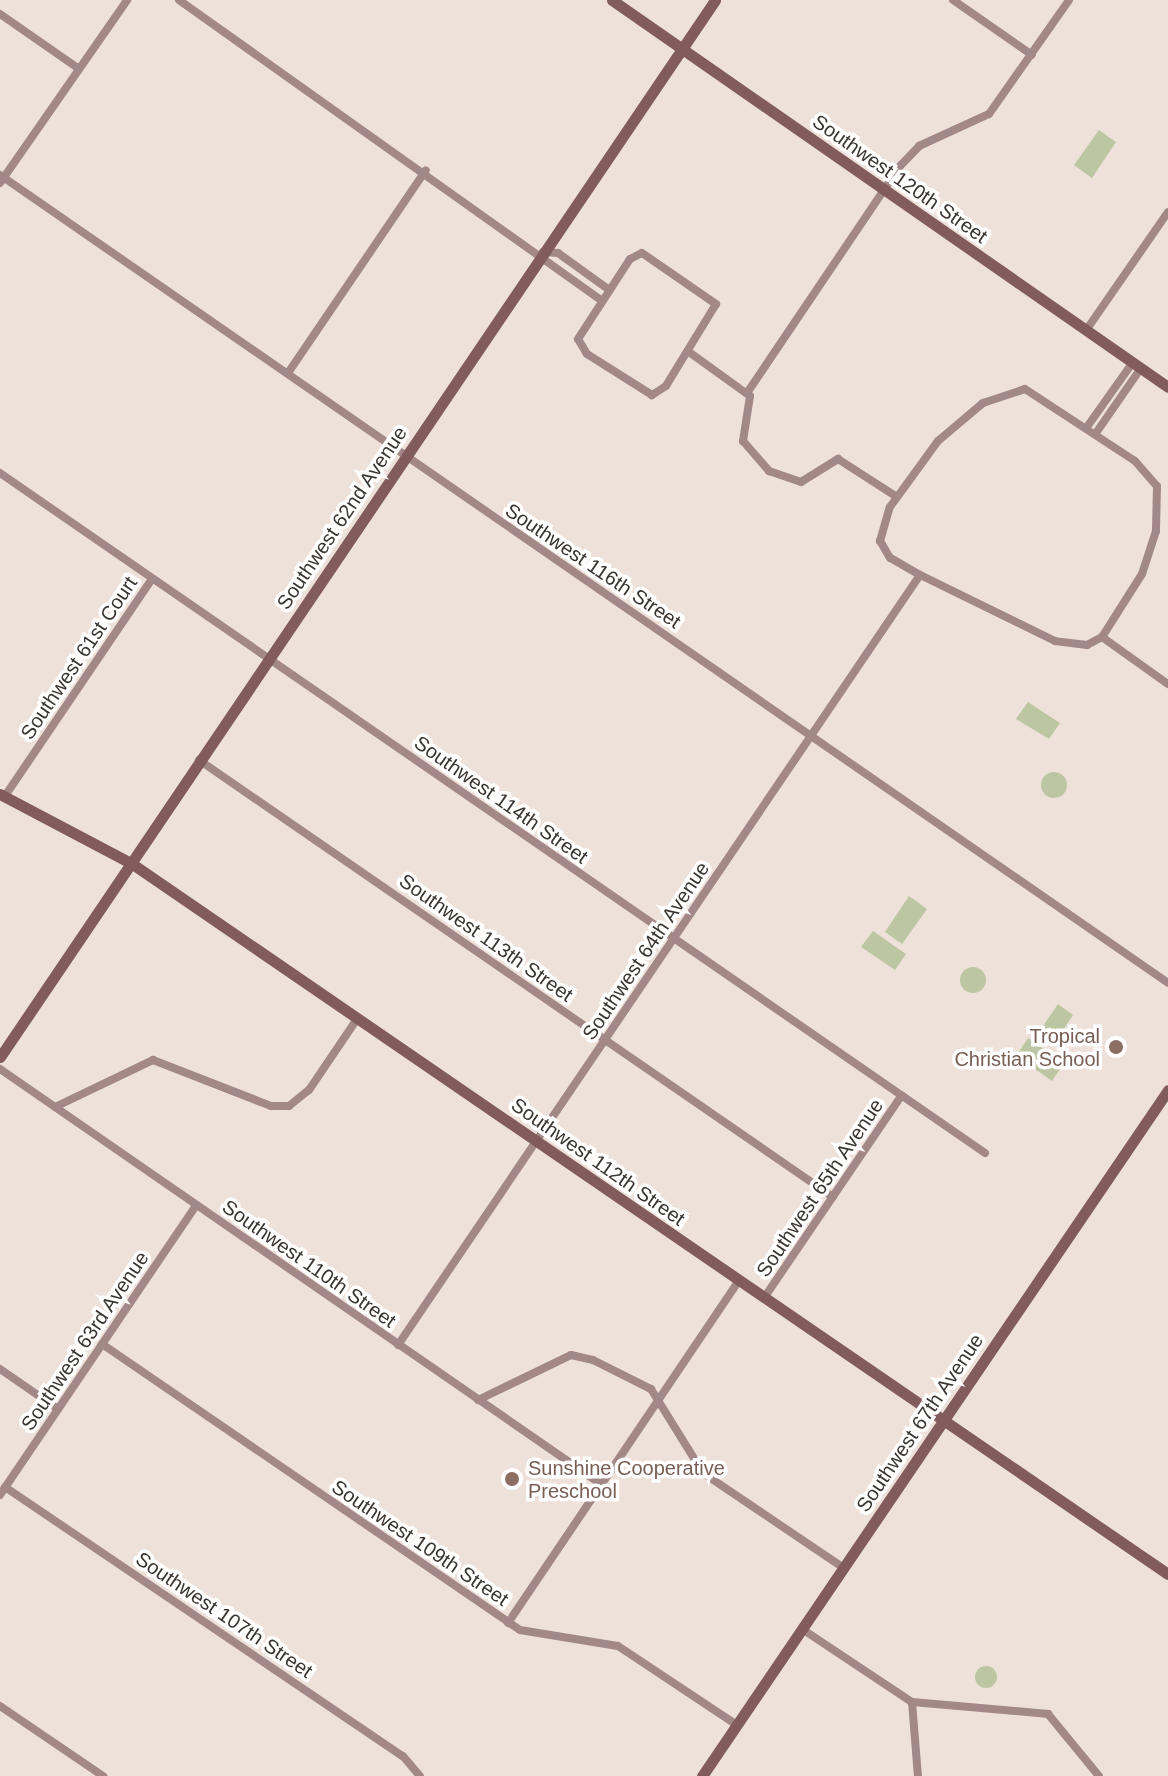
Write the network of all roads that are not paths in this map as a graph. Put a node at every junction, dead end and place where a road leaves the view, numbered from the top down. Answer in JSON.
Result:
{"nodes":[{"id":1,"x":127,"y":0,"type":"edge"},
{"id":2,"x":179,"y":0,"type":"edge"},
{"id":3,"x":612,"y":0,"type":"edge"},
{"id":4,"x":715,"y":0,"type":"edge"},
{"id":5,"x":953,"y":0,"type":"edge"},
{"id":6,"x":1069,"y":0,"type":"edge"},
{"id":7,"x":0,"y":14,"type":"edge"},
{"id":8,"x":682,"y":48,"type":"junction"},
{"id":9,"x":1032,"y":55,"type":"junction"},
{"id":10,"x":79,"y":69,"type":"junction"},
{"id":11,"x":426,"y":170,"type":"junction"},
{"id":12,"x":1,"y":179,"type":"edge"},
{"id":13,"x":884,"y":189,"type":"junction"},
{"id":14,"x":1168,"y":212,"type":"edge"},
{"id":15,"x":543,"y":252,"type":"junction"},
{"id":16,"x":608,"y":289,"type":"junction"},
{"id":17,"x":601,"y":300,"type":"junction"},
{"id":18,"x":1087,"y":329,"type":"junction"},
{"id":19,"x":689,"y":352,"type":"junction"},
{"id":20,"x":1137,"y":365,"type":"junction"},
{"id":21,"x":288,"y":373,"type":"junction"},
{"id":22,"x":1168,"y":387,"type":"edge"},
{"id":23,"x":747,"y":393,"type":"junction"},
{"id":24,"x":1087,"y":427,"type":"junction"},
{"id":25,"x":1096,"y":433,"type":"junction"},
{"id":26,"x":405,"y":456,"type":"junction"},
{"id":27,"x":0,"y":474,"type":"edge"},
{"id":28,"x":897,"y":497,"type":"junction"},
{"id":29,"x":920,"y":575,"type":"junction"},
{"id":30,"x":152,"y":579,"type":"junction"},
{"id":31,"x":1102,"y":637,"type":"junction"},
{"id":32,"x":268,"y":659,"type":"junction"},
{"id":33,"x":1168,"y":684,"type":"edge"},
{"id":34,"x":811,"y":735,"type":"junction"},
{"id":35,"x":199,"y":760,"type":"junction"},
{"id":36,"x":2,"y":795,"type":"edge"},
{"id":37,"x":131,"y":863,"type":"junction"},
{"id":38,"x":673,"y":938,"type":"junction"},
{"id":39,"x":1168,"y":983,"type":"edge"},
{"id":40,"x":357,"y":1019,"type":"junction"},
{"id":41,"x":605,"y":1040,"type":"junction"},
{"id":42,"x":0,"y":1057,"type":"edge"},
{"id":43,"x":0,"y":1069,"type":"edge"},
{"id":44,"x":902,"y":1095,"type":"junction"},
{"id":45,"x":1166,"y":1099,"type":"edge"},
{"id":46,"x":55,"y":1107,"type":"junction"},
{"id":47,"x":536,"y":1142,"type":"junction"},
{"id":48,"x":985,"y":1153,"type":"dead end"},
{"id":49,"x":833,"y":1197,"type":"junction"},
{"id":50,"x":196,"y":1205,"type":"junction"},
{"id":51,"x":739,"y":1281,"type":"junction"},
{"id":52,"x":764,"y":1298,"type":"junction"},
{"id":53,"x":102,"y":1344,"type":"junction"},
{"id":54,"x":398,"y":1345,"type":"junction"},
{"id":55,"x":0,"y":1369,"type":"edge"},
{"id":56,"x":659,"y":1399,"type":"junction"},
{"id":57,"x":478,"y":1400,"type":"junction"},
{"id":58,"x":58,"y":1409,"type":"junction"},
{"id":59,"x":944,"y":1421,"type":"junction"},
{"id":60,"x":601,"y":1484,"type":"junction"},
{"id":61,"x":3,"y":1491,"type":"edge"},
{"id":62,"x":844,"y":1568,"type":"junction"},
{"id":63,"x":1168,"y":1574,"type":"edge"},
{"id":64,"x":508,"y":1623,"type":"junction"},
{"id":65,"x":802,"y":1629,"type":"junction"},
{"id":66,"x":912,"y":1702,"type":"junction"},
{"id":67,"x":0,"y":1706,"type":"edge"},
{"id":68,"x":737,"y":1725,"type":"junction"},
{"id":69,"x":1098,"y":1775,"type":"edge"},
{"id":70,"x":103,"y":1776,"type":"edge"},
{"id":71,"x":420,"y":1776,"type":"edge"},
{"id":72,"x":702,"y":1776,"type":"edge"},
{"id":73,"x":918,"y":1776,"type":"edge"}],
"edges":[{"from":1,"to":10,"type":"street"},
{"from":2,"to":11,"type":"street"},
{"from":3,"to":8,"type":"main road","name":"Southwest 120th Street"},
{"from":4,"to":8,"type":"main road","name":"Southwest 62nd Avenue"},
{"from":5,"to":9,"type":"street"},
{"from":6,"to":9,"type":"street"},
{"from":7,"to":10,"type":"street"},
{"from":8,"to":13,"type":"main road","name":"Southwest 120th Street"},
{"from":8,"to":15,"type":"main road","name":"Southwest 62nd Avenue"},
{"from":9,"to":13,"type":"street"},
{"from":10,"to":12,"type":"street"},
{"from":11,"to":15,"type":"street"},
{"from":11,"to":21,"type":"street"},
{"from":12,"to":21,"type":"street","name":"Southwest 116th Street"},
{"from":13,"to":18,"type":"main road","name":"Southwest 120th Street"},
{"from":13,"to":23,"type":"street"},
{"from":14,"to":18,"type":"street"},
{"from":15,"to":16,"type":"street"},
{"from":15,"to":17,"type":"street"},
{"from":15,"to":26,"type":"main road","name":"Southwest 62nd Avenue"},
{"from":16,"to":17,"type":"street"},
{"from":16,"to":19,"type":"street"},
{"from":17,"to":19,"type":"street"},
{"from":18,"to":20,"type":"main road","name":"Southwest 120th Street"},
{"from":19,"to":23,"type":"street"},
{"from":20,"to":22,"type":"main road","name":"Southwest 120th Street"},
{"from":20,"to":24,"type":"street"},
{"from":20,"to":25,"type":"street"},
{"from":21,"to":26,"type":"street","name":"Southwest 116th Street"},
{"from":23,"to":28,"type":"street"},
{"from":24,"to":25,"type":"street"},
{"from":24,"to":28,"type":"street"},
{"from":25,"to":31,"type":"street"},
{"from":26,"to":32,"type":"main road","name":"Southwest 62nd Avenue"},
{"from":26,"to":34,"type":"street","name":"Southwest 116th Street"},
{"from":27,"to":30,"type":"street","name":"Southwest 114th Street"},
{"from":28,"to":29,"type":"street"},
{"from":29,"to":31,"type":"street"},
{"from":29,"to":34,"type":"street","name":"Southwest 64th Avenue"},
{"from":30,"to":32,"type":"street","name":"Southwest 114th Street"},
{"from":30,"to":36,"type":"street","name":"Southwest 61st Court"},
{"from":31,"to":33,"type":"street"},
{"from":32,"to":35,"type":"main road","name":"Southwest 62nd Avenue"},
{"from":32,"to":38,"type":"street","name":"Southwest 114th Street"},
{"from":34,"to":38,"type":"street","name":"Southwest 64th Avenue"},
{"from":34,"to":39,"type":"street","name":"Southwest 116th Street"},
{"from":35,"to":37,"type":"main road","name":"Southwest 62nd Avenue"},
{"from":35,"to":41,"type":"street","name":"Southwest 113th Street"},
{"from":36,"to":37,"type":"main road","name":"Southwest 112th Street"},
{"from":37,"to":40,"type":"main road","name":"Southwest 112th Street"},
{"from":37,"to":42,"type":"main road","name":"Southwest 62nd Avenue"},
{"from":38,"to":41,"type":"street","name":"Southwest 64th Avenue"},
{"from":38,"to":44,"type":"street","name":"Southwest 114th Street"},
{"from":40,"to":46,"type":"street"},
{"from":40,"to":47,"type":"main road","name":"Southwest 112th Street"},
{"from":41,"to":47,"type":"street","name":"Southwest 64th Avenue"},
{"from":41,"to":49,"type":"street","name":"Southwest 113th Street"},
{"from":43,"to":46,"type":"street","name":"Southwest 110th Street"},
{"from":44,"to":48,"type":"street","name":"Southwest 114th Street"},
{"from":44,"to":49,"type":"street","name":"Southwest 65th Avenue"},
{"from":45,"to":59,"type":"main road","name":"Southwest 67th Avenue"},
{"from":46,"to":50,"type":"street","name":"Southwest 110th Street"},
{"from":47,"to":51,"type":"main road","name":"Southwest 112th Street"},
{"from":47,"to":54,"type":"street","name":"Southwest 64th Avenue"},
{"from":49,"to":52,"type":"street","name":"Southwest 65th Avenue"},
{"from":50,"to":53,"type":"street","name":"Southwest 63rd Avenue"},
{"from":50,"to":54,"type":"street","name":"Southwest 110th Street"},
{"from":51,"to":52,"type":"main road","name":"Southwest 112th Street"},
{"from":51,"to":56,"type":"street","name":"Southwest 65th Avenue"},
{"from":52,"to":59,"type":"main road","name":"Southwest 112th Street"},
{"from":53,"to":58,"type":"street","name":"Southwest 63rd Avenue"},
{"from":53,"to":64,"type":"street","name":"Southwest 109th Street"},
{"from":54,"to":57,"type":"street","name":"Southwest 110th Street"},
{"from":55,"to":58,"type":"street"},
{"from":56,"to":57,"type":"street"},
{"from":56,"to":60,"type":"street","name":"Southwest 65th Avenue"},
{"from":56,"to":62,"type":"street"},
{"from":57,"to":60,"type":"street","name":"Southwest 110th Street"},
{"from":58,"to":61,"type":"street","name":"Southwest 63rd Avenue"},
{"from":59,"to":62,"type":"main road","name":"Southwest 67th Avenue"},
{"from":59,"to":63,"type":"main road","name":"Southwest 112th Street"},
{"from":60,"to":64,"type":"street","name":"Southwest 65th Avenue"},
{"from":61,"to":71,"type":"street","name":"Southwest 107th Street"},
{"from":62,"to":65,"type":"main road","name":"Southwest 67th Avenue"},
{"from":64,"to":68,"type":"street","name":"Southwest 109th Street"},
{"from":65,"to":66,"type":"street"},
{"from":65,"to":68,"type":"main road","name":"Southwest 67th Avenue"},
{"from":66,"to":69,"type":"street"},
{"from":66,"to":73,"type":"street"},
{"from":67,"to":70,"type":"street"},
{"from":68,"to":72,"type":"main road","name":"Southwest 67th Avenue"}]}
